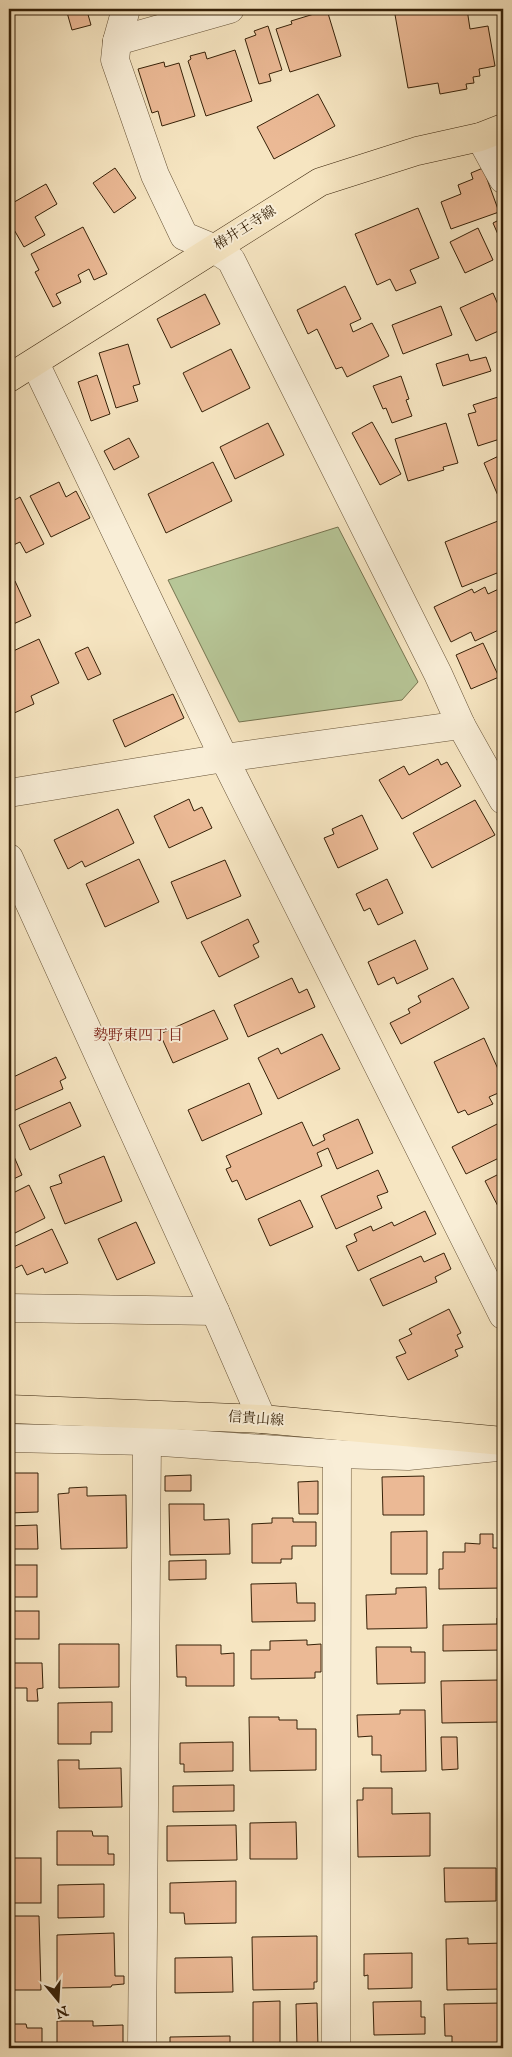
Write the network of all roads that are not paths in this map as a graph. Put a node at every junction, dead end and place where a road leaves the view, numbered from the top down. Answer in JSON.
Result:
{"nodes":[{"id":1,"x":126,"y":9,"type":"edge"},
{"id":2,"x":230,"y":9,"type":"edge"},
{"id":3,"x":117,"y":41,"type":"junction"},
{"id":4,"x":492,"y":132,"type":"edge"},
{"id":5,"x":503,"y":179,"type":"edge"},
{"id":6,"x":213,"y":248,"type":"junction"},
{"id":7,"x":35,"y":363,"type":"junction"},
{"id":8,"x":9,"y":378,"type":"edge"},
{"id":9,"x":461,"y":725,"type":"junction"},
{"id":10,"x":224,"y":758,"type":"junction"},
{"id":11,"x":9,"y":793,"type":"edge"},
{"id":12,"x":503,"y":800,"type":"edge"},
{"id":13,"x":9,"y":858,"type":"edge"},
{"id":14,"x":9,"y":1308,"type":"edge"},
{"id":15,"x":216,"y":1311,"type":"junction"},
{"id":16,"x":503,"y":1316,"type":"edge"},
{"id":17,"x":9,"y":1409,"type":"edge"},
{"id":18,"x":262,"y":1419,"type":"junction"},
{"id":19,"x":9,"y":1438,"type":"edge"},
{"id":20,"x":148,"y":1441,"type":"junction"},
{"id":21,"x":503,"y":1441,"type":"edge"},
{"id":22,"x":503,"y":1446,"type":"edge"},
{"id":23,"x":337,"y":1454,"type":"junction"},
{"id":24,"x":142,"y":2048,"type":"edge"},
{"id":25,"x":336,"y":2048,"type":"edge"}],
"edges":[{"from":1,"to":3,"type":"street"},
{"from":2,"to":3,"type":"street"},
{"from":3,"to":6,"type":"street"},
{"from":4,"to":5,"type":"street"},
{"from":4,"to":6,"type":"main road","name":"椿井王寺線"},
{"from":6,"to":7,"type":"main road","name":"椿井王寺線"},
{"from":6,"to":9,"type":"street"},
{"from":7,"to":8,"type":"main road","name":"椿井王寺線"},
{"from":7,"to":10,"type":"street"},
{"from":9,"to":10,"type":"street"},
{"from":9,"to":12,"type":"street"},
{"from":10,"to":11,"type":"street"},
{"from":10,"to":16,"type":"street"},
{"from":13,"to":15,"type":"street"},
{"from":14,"to":15,"type":"street"},
{"from":15,"to":18,"type":"street"},
{"from":17,"to":18,"type":"main road","name":"信貴山線"},
{"from":18,"to":21,"type":"main road","name":"信貴山線"},
{"from":19,"to":20,"type":"street"},
{"from":20,"to":23,"type":"street"},
{"from":20,"to":24,"type":"street"},
{"from":22,"to":23,"type":"street"},
{"from":23,"to":25,"type":"street"}]}
